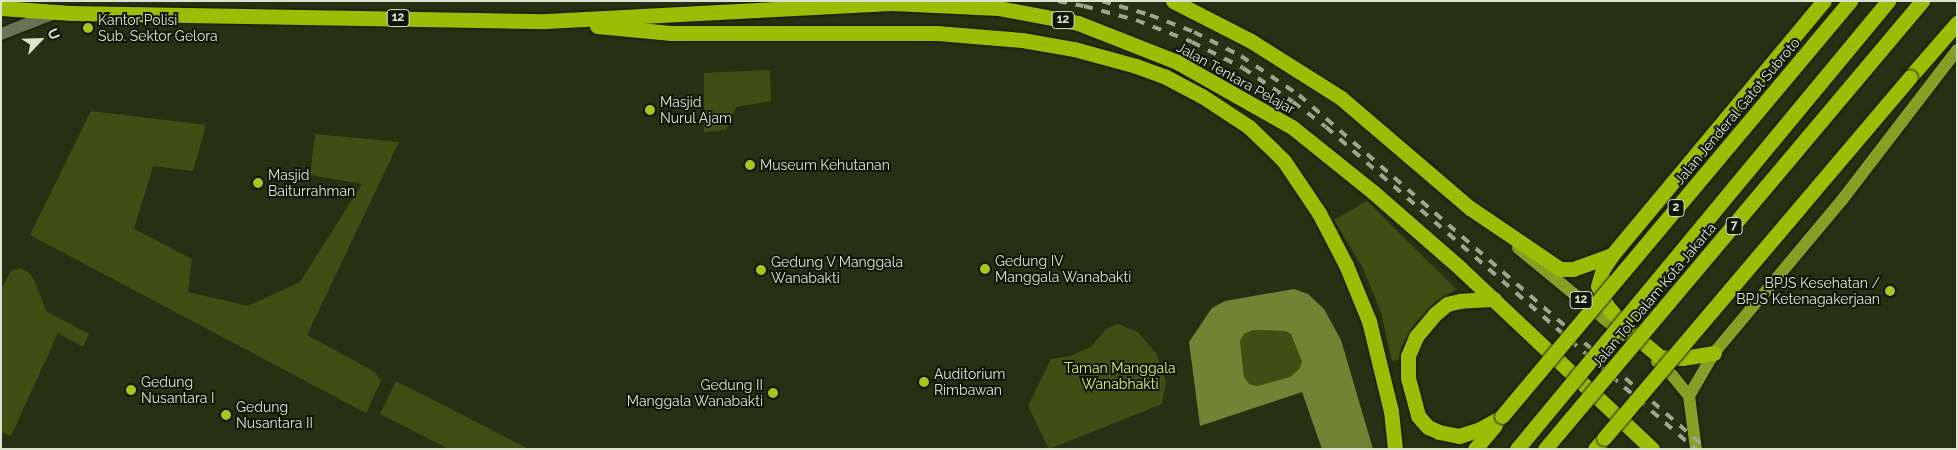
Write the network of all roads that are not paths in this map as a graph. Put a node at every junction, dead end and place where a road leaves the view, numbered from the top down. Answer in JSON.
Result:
{"nodes":[{"id":1,"x":1173,"y":1,"type":"edge"},
{"id":2,"x":1824,"y":1,"type":"edge"},
{"id":3,"x":1850,"y":1,"type":"edge"},
{"id":4,"x":1888,"y":1,"type":"edge"},
{"id":5,"x":1922,"y":1,"type":"edge"},
{"id":6,"x":1,"y":8,"type":"edge"},
{"id":7,"x":57,"y":12,"type":"junction"},
{"id":8,"x":546,"y":20,"type":"junction"},
{"id":9,"x":1957,"y":23,"type":"edge"},
{"id":10,"x":1,"y":34,"type":"edge"},
{"id":11,"x":1957,"y":50,"type":"edge"},
{"id":12,"x":1177,"y":62,"type":"junction"},
{"id":13,"x":1164,"y":76,"type":"junction"},
{"id":14,"x":1470,"y":208,"type":"junction"},
{"id":15,"x":1612,"y":255,"type":"junction"},
{"id":16,"x":1494,"y":300,"type":"junction"},
{"id":17,"x":1714,"y":353,"type":"junction"},
{"id":18,"x":1689,"y":396,"type":"junction"},
{"id":19,"x":1501,"y":417,"type":"junction"},
{"id":20,"x":1600,"y":443,"type":"edge"},
{"id":21,"x":1395,"y":449,"type":"edge"},
{"id":22,"x":1475,"y":449,"type":"edge"},
{"id":23,"x":1517,"y":449,"type":"edge"},
{"id":24,"x":1545,"y":449,"type":"edge"},
{"id":25,"x":1652,"y":449,"type":"edge"},
{"id":26,"x":1696,"y":449,"type":"edge"}],
"edges":[{"from":1,"to":14,"type":"highway","number":"12"},
{"from":2,"to":15,"type":"highway","name":"Jalan Jenderal Gatot Subroto"},
{"from":3,"to":19,"type":"highway","name":"Jalan Jenderal Gatot Subroto","number":"2","bridge":true},
{"from":4,"to":23,"type":"highway","name":"Jalan Tol Dalam Kota Jakarta","number":"7","bridge":true},
{"from":5,"to":24,"type":"highway","name":"Jalan Tol Dalam Kota Jakarta","number":"7","bridge":true},
{"from":6,"to":7,"type":"highway","name":"Jalan Tentara Pelajar","number":"12"},
{"from":7,"to":8,"type":"highway","name":"Jalan Tentara Pelajar","number":"12"},
{"from":7,"to":10,"type":"main road"},
{"from":8,"to":12,"type":"highway","name":"Jalan Tentara Pelajar","number":"12"},
{"from":8,"to":13,"type":"highway"},
{"from":9,"to":20,"type":"highway","bridge":true},
{"from":11,"to":17,"type":"main road"},
{"from":12,"to":13,"type":"highway"},
{"from":12,"to":16,"type":"highway","name":"Jalan Tentara Pelajar","number":"12"},
{"from":13,"to":21,"type":"highway"},
{"from":14,"to":15,"type":"highway","name":"Jalan Jenderal Gatot Subroto"},
{"from":14,"to":18,"type":"main road","number":"12"},
{"from":15,"to":17,"type":"highway"},
{"from":16,"to":19,"type":"highway"},
{"from":16,"to":25,"type":"highway","name":"Jalan Tentara Pelajar","number":"12"},
{"from":17,"to":18,"type":"main road"},
{"from":18,"to":26,"type":"main road"},
{"from":19,"to":22,"type":"highway","name":"Jalan Jenderal Gatot Subroto","number":"2"}]}
